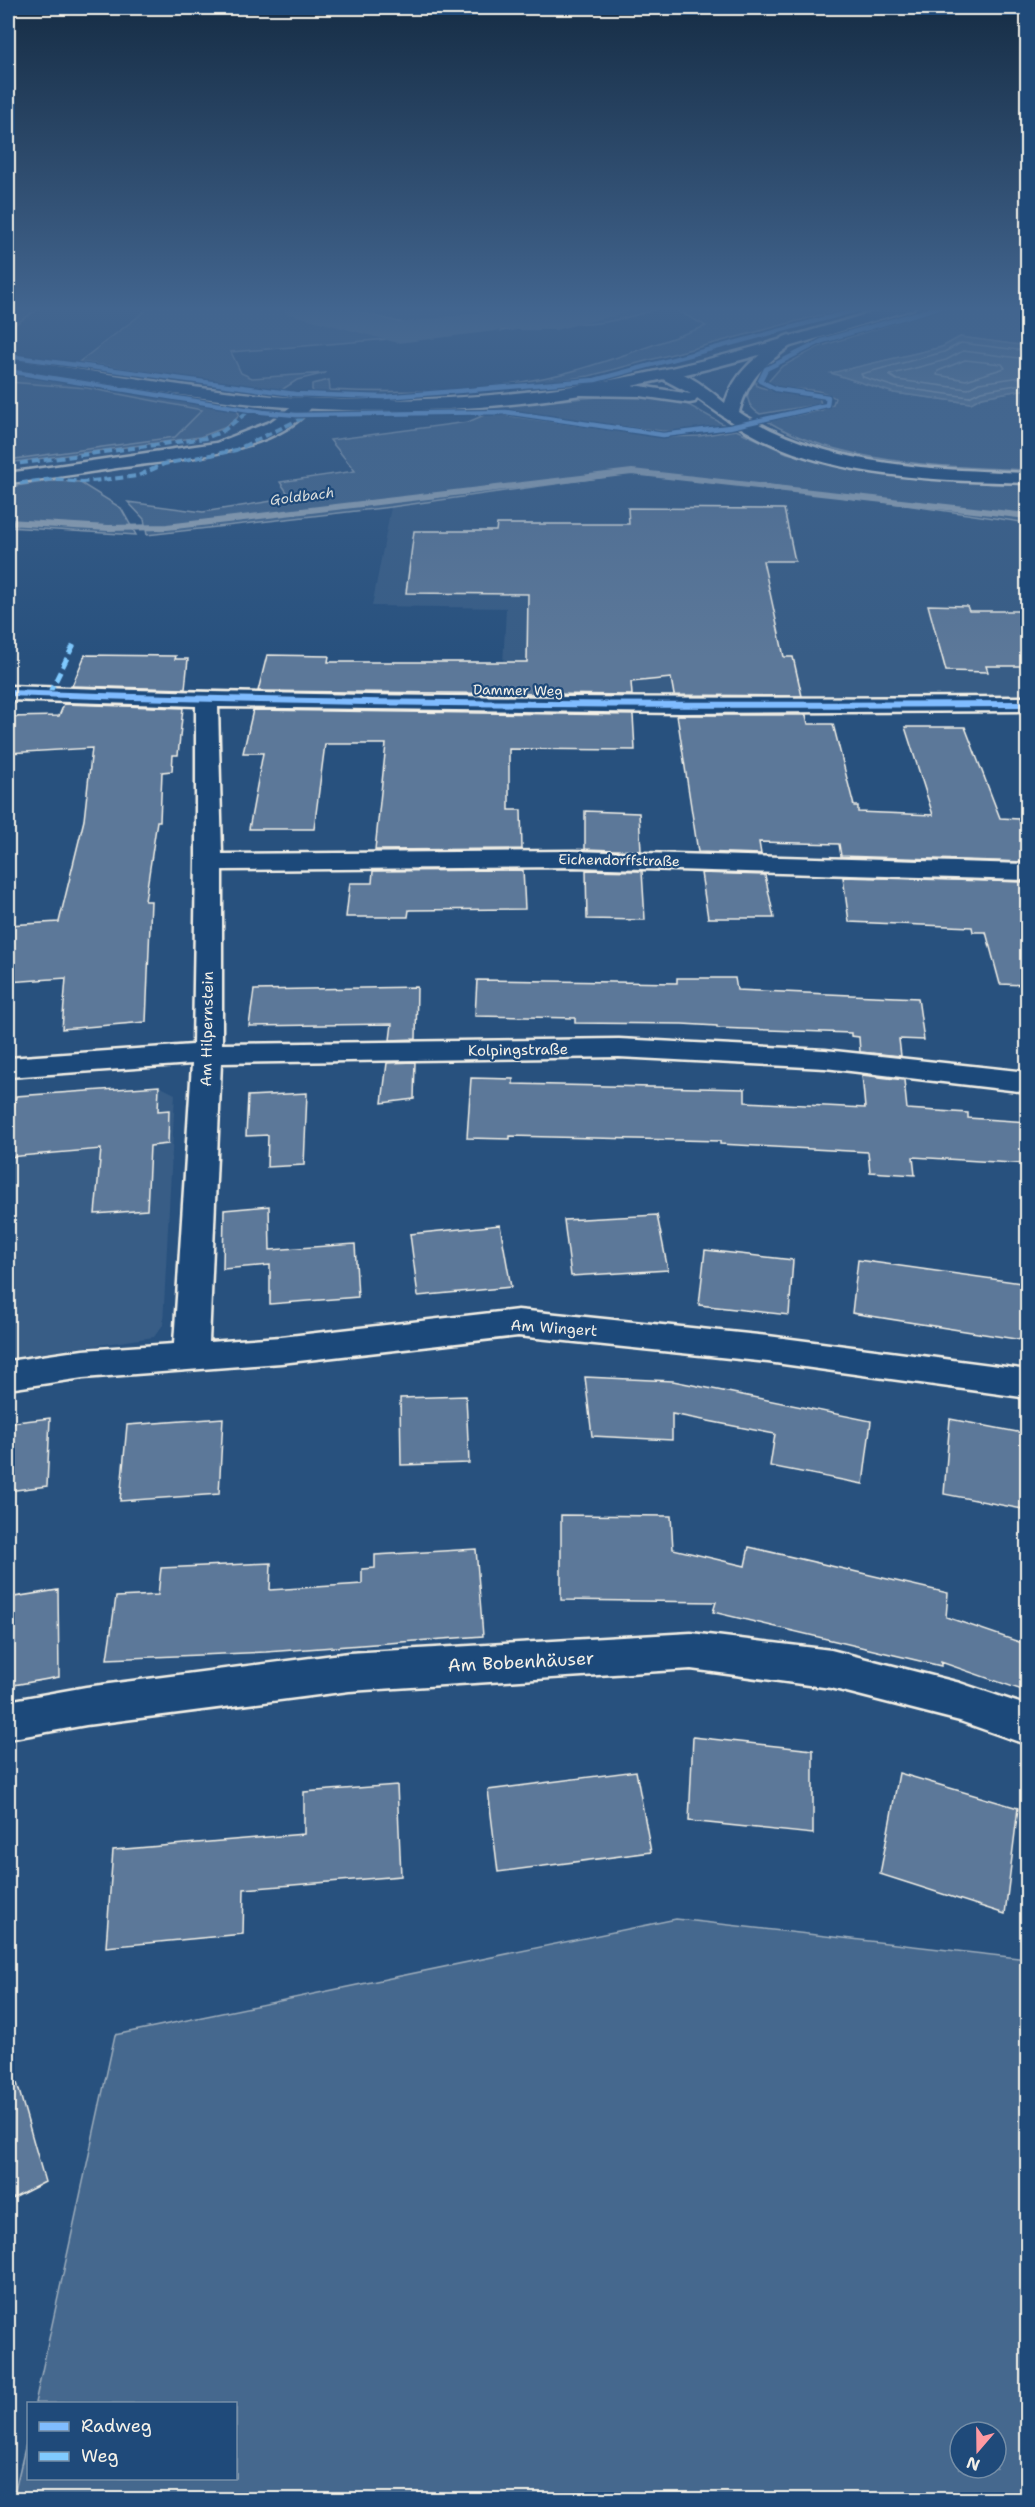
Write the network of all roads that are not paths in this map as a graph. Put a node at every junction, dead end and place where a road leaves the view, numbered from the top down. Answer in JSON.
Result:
{"nodes":[{"id":1,"x":249,"y":423,"type":"edge"},
{"id":2,"x":279,"y":423,"type":"edge"},
{"id":3,"x":746,"y":423,"type":"edge"},
{"id":4,"x":190,"y":454,"type":"junction"},
{"id":5,"x":8,"y":478,"type":"edge"},
{"id":6,"x":1028,"y":478,"type":"edge"},
{"id":7,"x":8,"y":693,"type":"edge"},
{"id":8,"x":207,"y":700,"type":"junction"},
{"id":9,"x":1026,"y":707,"type":"edge"},
{"id":10,"x":210,"y":862,"type":"junction"},
{"id":11,"x":1028,"y":872,"type":"edge"},
{"id":12,"x":207,"y":1054,"type":"junction"},
{"id":13,"x":8,"y":1067,"type":"edge"},
{"id":14,"x":1028,"y":1083,"type":"edge"},
{"id":15,"x":191,"y":1357,"type":"junction"},
{"id":16,"x":8,"y":1375,"type":"edge"},
{"id":17,"x":1028,"y":1384,"type":"edge"},
{"id":18,"x":8,"y":1720,"type":"edge"},
{"id":19,"x":1028,"y":1726,"type":"edge"}],
"edges":[{"from":1,"to":4,"type":"main road"},
{"from":2,"to":4,"type":"main road"},
{"from":3,"to":6,"type":"main road"},
{"from":4,"to":5,"type":"main road"},
{"from":7,"to":8,"type":"main road","name":"Dammer Weg"},
{"from":8,"to":9,"type":"main road","name":"Dammer Weg"},
{"from":8,"to":10,"type":"main road","name":"Am Hilpernstein"},
{"from":10,"to":11,"type":"main road","name":"Eichendorffstraße"},
{"from":10,"to":12,"type":"main road","name":"Am Hilpernstein"},
{"from":12,"to":13,"type":"main road","name":"Kolpingstraße"},
{"from":12,"to":14,"type":"main road","name":"Kolpingstraße"},
{"from":12,"to":15,"type":"main road","name":"Am Hilpernstein"},
{"from":15,"to":16,"type":"main road","name":"Am Wingert"},
{"from":15,"to":17,"type":"main road","name":"Am Wingert"},
{"from":18,"to":19,"type":"main road","name":"Am Bobenhäuser"}]}
